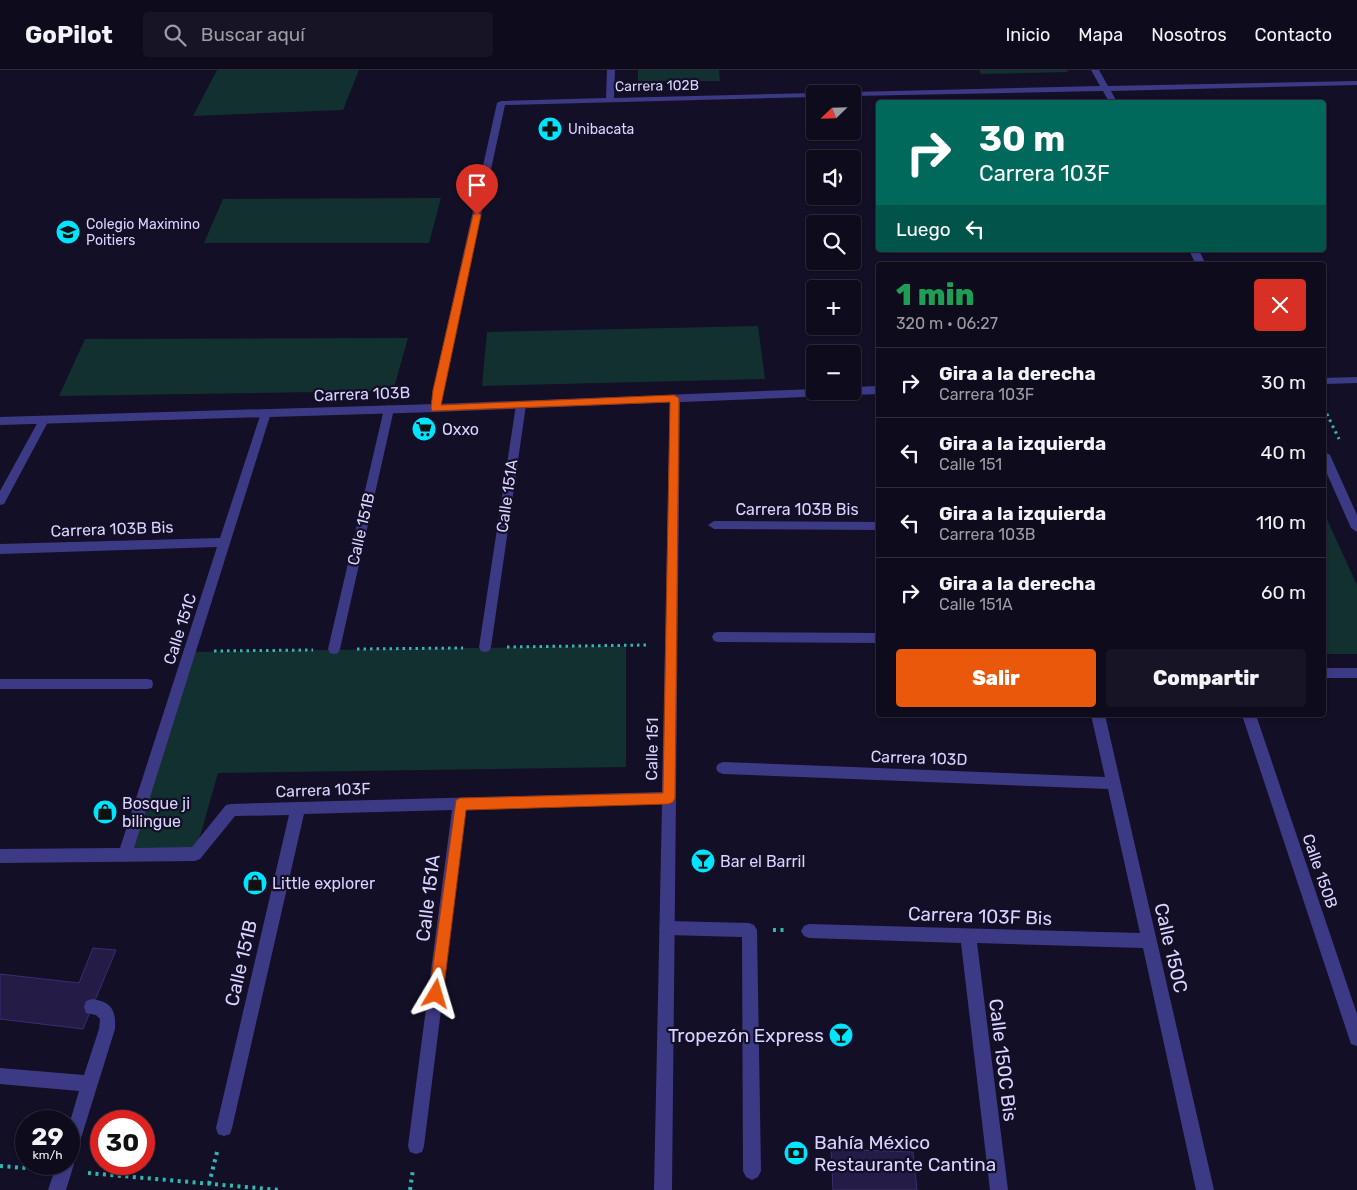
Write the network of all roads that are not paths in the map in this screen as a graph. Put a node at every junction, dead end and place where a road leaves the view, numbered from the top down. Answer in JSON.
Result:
{"nodes":[{"id":1,"x":611,"y":70,"type":"edge"},
{"id":2,"x":1095,"y":70,"type":"edge"},
{"id":3,"x":1357,"y":83,"type":"edge"},
{"id":4,"x":1105,"y":88,"type":"junction"},
{"id":5,"x":861,"y":94,"type":"edge"},
{"id":6,"x":806,"y":95,"type":"edge"},
{"id":7,"x":610,"y":100,"type":"junction"},
{"id":8,"x":1112,"y":100,"type":"edge"},
{"id":9,"x":1357,"y":380,"type":"edge"},
{"id":10,"x":1326,"y":381,"type":"edge"},
{"id":11,"x":876,"y":390,"type":"edge"},
{"id":12,"x":861,"y":391,"type":"edge"},
{"id":13,"x":806,"y":393,"type":"edge"},
{"id":14,"x":674,"y":398,"type":"junction"},
{"id":15,"x":521,"y":405,"type":"junction"},
{"id":16,"x":436,"y":408,"type":"junction"},
{"id":17,"x":389,"y":409,"type":"junction"},
{"id":18,"x":266,"y":413,"type":"junction"},
{"id":19,"x":44,"y":420,"type":"junction"},
{"id":20,"x":0,"y":421,"type":"edge"},
{"id":21,"x":1326,"y":459,"type":"edge"},
{"id":22,"x":0,"y":501,"type":"edge"},
{"id":23,"x":714,"y":525,"type":"dead end"},
{"id":24,"x":876,"y":526,"type":"edge"},
{"id":25,"x":1357,"y":528,"type":"edge"},
{"id":26,"x":225,"y":542,"type":"junction"},
{"id":27,"x":0,"y":549,"type":"edge"},
{"id":28,"x":718,"y":637,"type":"dead end"},
{"id":29,"x":876,"y":638,"type":"edge"},
{"id":30,"x":485,"y":647,"type":"road end"},
{"id":31,"x":334,"y":649,"type":"road end"},
{"id":32,"x":1326,"y":673,"type":"edge"},
{"id":33,"x":1357,"y":673,"type":"edge"},
{"id":34,"x":0,"y":684,"type":"edge"},
{"id":35,"x":146,"y":684,"type":"dead end"},
{"id":36,"x":1098,"y":717,"type":"edge"},
{"id":37,"x":1250,"y":717,"type":"edge"},
{"id":38,"x":723,"y":768,"type":"dead end"},
{"id":39,"x":1113,"y":783,"type":"junction"},
{"id":40,"x":669,"y":798,"type":"junction"},
{"id":41,"x":460,"y":804,"type":"junction"},
{"id":42,"x":298,"y":808,"type":"junction"},
{"id":43,"x":125,"y":854,"type":"junction"},
{"id":44,"x":0,"y":856,"type":"edge"},
{"id":45,"x":667,"y":928,"type":"junction"},
{"id":46,"x":809,"y":931,"type":"road end"},
{"id":47,"x":968,"y":935,"type":"junction"},
{"id":48,"x":1148,"y":941,"type":"junction"},
{"id":49,"x":92,"y":1007,"type":"dead end"},
{"id":50,"x":1357,"y":1038,"type":"edge"},
{"id":51,"x":0,"y":1076,"type":"edge"},
{"id":52,"x":90,"y":1084,"type":"junction"},
{"id":53,"x":80,"y":1116,"type":"edge"},
{"id":54,"x":224,"y":1128,"type":"road end"},
{"id":55,"x":416,"y":1146,"type":"dead end"},
{"id":56,"x":752,"y":1171,"type":"dead end"},
{"id":57,"x":62,"y":1175,"type":"edge"},
{"id":58,"x":57,"y":1190,"type":"edge"},
{"id":59,"x":663,"y":1190,"type":"edge"},
{"id":60,"x":999,"y":1190,"type":"edge"},
{"id":61,"x":1205,"y":1190,"type":"edge"}],
"edges":[{"from":1,"to":7,"type":"street"},
{"from":2,"to":4,"type":"street"},
{"from":3,"to":4,"type":"street"},
{"from":4,"to":5,"type":"street"},
{"from":4,"to":8,"type":"street"},
{"from":6,"to":7,"type":"street","name":"Carrera 102B"},
{"from":7,"to":16,"type":"street","name":"Carrera 102B"},
{"from":9,"to":10,"type":"street"},
{"from":11,"to":12,"type":"street"},
{"from":13,"to":14,"type":"street","name":"Carrera 103B"},
{"from":14,"to":15,"type":"street","name":"Carrera 103B"},
{"from":14,"to":40,"type":"street","name":"Calle 151"},
{"from":15,"to":16,"type":"street","name":"Carrera 103B"},
{"from":15,"to":30,"type":"street","name":"Calle 151A"},
{"from":16,"to":17,"type":"street","name":"Carrera 103B"},
{"from":17,"to":18,"type":"street","name":"Carrera 103B"},
{"from":17,"to":31,"type":"street","name":"Calle 151B"},
{"from":18,"to":19,"type":"street","name":"Carrera 103B"},
{"from":18,"to":26,"type":"street","name":"Calle 151C"},
{"from":19,"to":20,"type":"street","name":"Carrera 103B"},
{"from":19,"to":22,"type":"street"},
{"from":21,"to":25,"type":"street"},
{"from":23,"to":24,"type":"street","name":"Carrera 103B Bis"},
{"from":26,"to":27,"type":"street","name":"Carrera 103B Bis"},
{"from":26,"to":43,"type":"street","name":"Calle 151C"},
{"from":28,"to":29,"type":"street"},
{"from":32,"to":33,"type":"street"},
{"from":34,"to":35,"type":"street"},
{"from":36,"to":39,"type":"street","name":"Calle 150C"},
{"from":37,"to":50,"type":"street","name":"Calle 150B"},
{"from":38,"to":39,"type":"street","name":"Carrera 103D"},
{"from":39,"to":48,"type":"street","name":"Calle 150C"},
{"from":40,"to":41,"type":"street","name":"Carrera 103F"},
{"from":40,"to":45,"type":"street","name":"Calle 151"},
{"from":41,"to":42,"type":"street","name":"Carrera 103F"},
{"from":41,"to":55,"type":"street","name":"Calle 151A"},
{"from":42,"to":43,"type":"street","name":"Carrera 103F"},
{"from":42,"to":54,"type":"street","name":"Calle 151B"},
{"from":43,"to":44,"type":"street","name":"Carrera 103F"},
{"from":45,"to":56,"type":"street"},
{"from":45,"to":59,"type":"street","name":"Calle 151"},
{"from":46,"to":47,"type":"street","name":"Carrera 103F Bis"},
{"from":47,"to":48,"type":"street","name":"Carrera 103F Bis"},
{"from":47,"to":60,"type":"street","name":"Calle 150C Bis"},
{"from":48,"to":61,"type":"street","name":"Calle 150C"},
{"from":49,"to":52,"type":"street"},
{"from":51,"to":52,"type":"street"},
{"from":52,"to":53,"type":"street"},
{"from":57,"to":58,"type":"street"}]}
